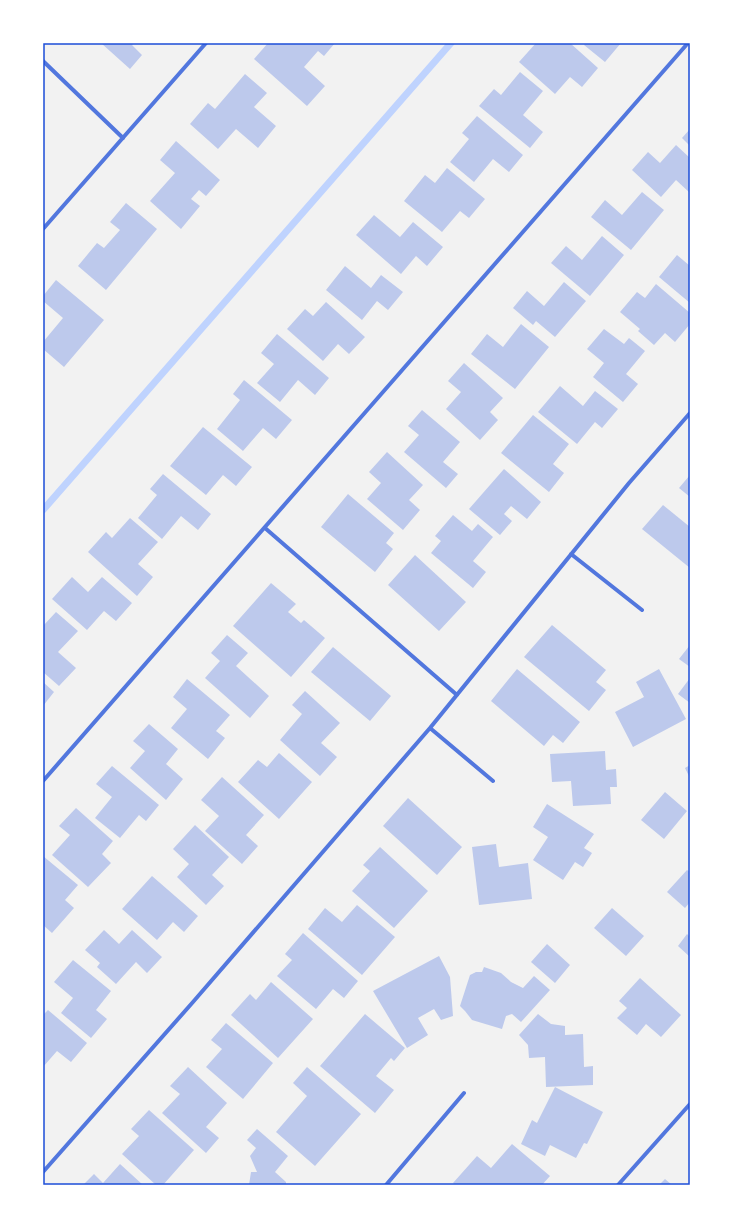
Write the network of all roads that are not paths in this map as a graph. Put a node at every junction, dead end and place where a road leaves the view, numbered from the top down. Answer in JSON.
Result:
{"nodes":[{"id":1,"x":206,"y":43,"type":"edge"},
{"id":2,"x":688,"y":43,"type":"edge"},
{"id":3,"x":43,"y":61,"type":"edge"},
{"id":4,"x":123,"y":138,"type":"junction"},
{"id":5,"x":43,"y":229,"type":"edge"},
{"id":6,"x":690,"y":413,"type":"edge"},
{"id":7,"x":265,"y":528,"type":"junction"},
{"id":8,"x":572,"y":554,"type":"junction"},
{"id":9,"x":642,"y":610,"type":"dead end"},
{"id":10,"x":457,"y":695,"type":"junction"},
{"id":11,"x":430,"y":728,"type":"junction"},
{"id":12,"x":43,"y":781,"type":"edge"},
{"id":13,"x":493,"y":781,"type":"dead end"},
{"id":14,"x":464,"y":1093,"type":"dead end"},
{"id":15,"x":690,"y":1105,"type":"edge"},
{"id":16,"x":43,"y":1172,"type":"edge"},
{"id":17,"x":386,"y":1185,"type":"edge"},
{"id":18,"x":618,"y":1185,"type":"edge"}],
"edges":[{"from":1,"to":4,"type":"street"},
{"from":2,"to":7,"type":"street"},
{"from":3,"to":4,"type":"street"},
{"from":4,"to":5,"type":"street"},
{"from":6,"to":8,"type":"street"},
{"from":7,"to":10,"type":"street"},
{"from":7,"to":12,"type":"street"},
{"from":8,"to":9,"type":"street"},
{"from":8,"to":10,"type":"street"},
{"from":10,"to":11,"type":"street"},
{"from":11,"to":13,"type":"street"},
{"from":11,"to":16,"type":"street"},
{"from":14,"to":17,"type":"street"},
{"from":15,"to":18,"type":"street"}]}
